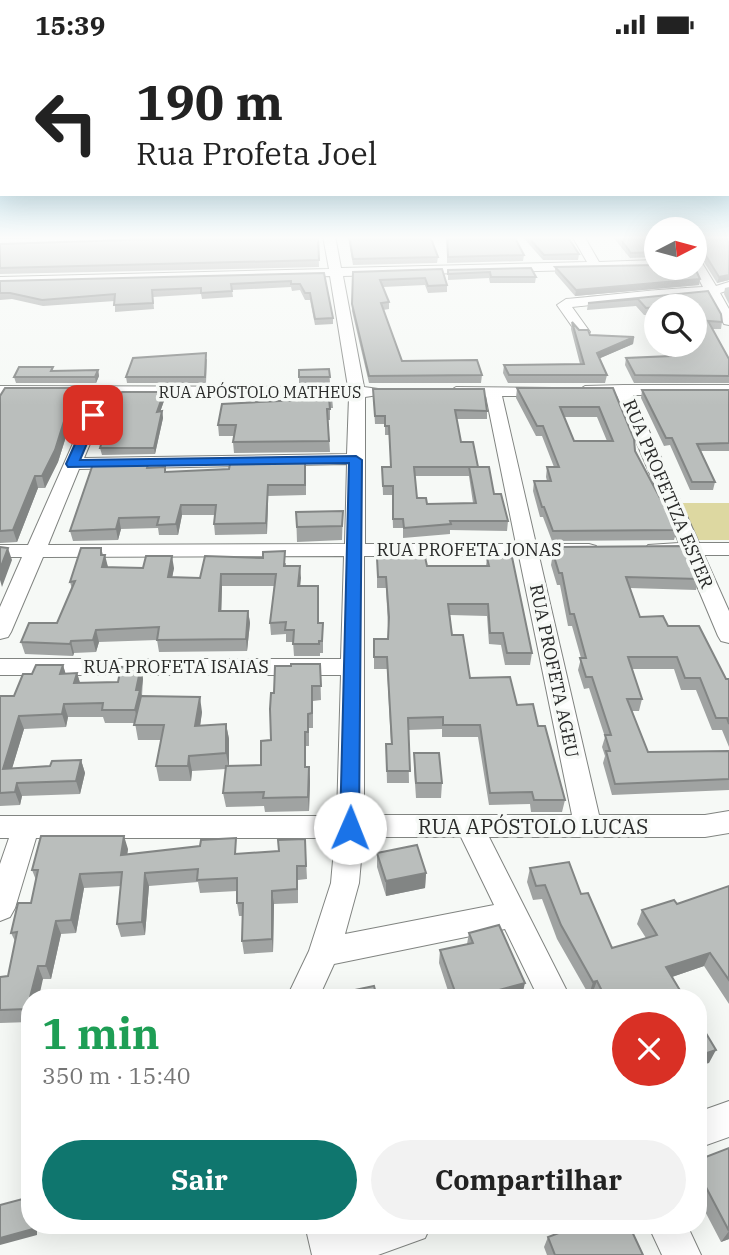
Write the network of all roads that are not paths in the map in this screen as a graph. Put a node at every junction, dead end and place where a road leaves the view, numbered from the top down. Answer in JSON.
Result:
{"nodes":[{"id":1,"x":340,"y":292,"type":"edge"},
{"id":2,"x":672,"y":292,"type":"edge"},
{"id":3,"x":713,"y":292,"type":"edge"},
{"id":4,"x":729,"y":321,"type":"edge"},
{"id":5,"x":583,"y":332,"type":"edge"},
{"id":6,"x":623,"y":390,"type":"junction"},
{"id":7,"x":729,"y":390,"type":"edge"},
{"id":8,"x":0,"y":391,"type":"edge"},
{"id":9,"x":104,"y":391,"type":"junction"},
{"id":10,"x":493,"y":391,"type":"junction"},
{"id":11,"x":357,"y":392,"type":"junction"},
{"id":12,"x":384,"y":392,"type":"edge"},
{"id":13,"x":439,"y":392,"type":"edge"},
{"id":14,"x":356,"y":460,"type":"junction"},
{"id":15,"x":72,"y":464,"type":"junction"},
{"id":16,"x":610,"y":549,"type":"edge"},
{"id":17,"x":637,"y":549,"type":"edge"},
{"id":18,"x":691,"y":549,"type":"junction"},
{"id":19,"x":729,"y":549,"type":"edge"},
{"id":20,"x":354,"y":550,"type":"junction"},
{"id":21,"x":528,"y":550,"type":"junction"},
{"id":22,"x":0,"y":551,"type":"edge"},
{"id":23,"x":35,"y":551,"type":"junction"},
{"id":24,"x":0,"y":632,"type":"edge"},
{"id":25,"x":729,"y":636,"type":"edge"},
{"id":26,"x":0,"y":667,"type":"edge"},
{"id":27,"x":352,"y":667,"type":"junction"},
{"id":28,"x":729,"y":823,"type":"edge"},
{"id":29,"x":13,"y":827,"type":"edge"},
{"id":30,"x":470,"y":827,"type":"junction"},
{"id":31,"x":588,"y":827,"type":"junction"},
{"id":32,"x":350,"y":828,"type":"junction"},
{"id":33,"x":0,"y":908,"type":"edge"},
{"id":34,"x":513,"y":914,"type":"junction"},
{"id":35,"x":324,"y":952,"type":"junction"},
{"id":36,"x":307,"y":989,"type":"edge"},
{"id":37,"x":550,"y":989,"type":"edge"},
{"id":38,"x":729,"y":1119,"type":"edge"},
{"id":39,"x":707,"y":1128,"type":"edge"},
{"id":40,"x":373,"y":1234,"type":"edge"},
{"id":41,"x":672,"y":1234,"type":"edge"},
{"id":42,"x":329,"y":1244,"type":"edge"},
{"id":43,"x":682,"y":1255,"type":"edge"}],
"edges":[{"from":1,"to":11,"type":"street"},
{"from":2,"to":5,"type":"street"},
{"from":3,"to":4,"type":"street"},
{"from":6,"to":7,"type":"street"},
{"from":6,"to":10,"type":"street"},
{"from":6,"to":18,"type":"street","name":"RUA PROFETIZA ESTER"},
{"from":8,"to":9,"type":"street","name":"RUA APÓSTOLO MATHEUS"},
{"from":9,"to":11,"type":"street","name":"RUA APÓSTOLO MATHEUS"},
{"from":9,"to":15,"type":"street"},
{"from":10,"to":13,"type":"street"},
{"from":10,"to":21,"type":"street","name":"RUA PROFETA AGEU"},
{"from":11,"to":12,"type":"street","name":"RUA APÓSTOLO MATHEUS"},
{"from":11,"to":14,"type":"street"},
{"from":14,"to":15,"type":"street"},
{"from":14,"to":20,"type":"street"},
{"from":15,"to":23,"type":"street"},
{"from":16,"to":21,"type":"street","name":"RUA PROFETA JONAS"},
{"from":17,"to":18,"type":"street"},
{"from":18,"to":19,"type":"street"},
{"from":18,"to":25,"type":"street","name":"RUA PROFETIZA ESTER"},
{"from":20,"to":21,"type":"street","name":"RUA PROFETA JONAS"},
{"from":20,"to":23,"type":"street","name":"RUA PROFETA JONAS"},
{"from":20,"to":27,"type":"street"},
{"from":21,"to":31,"type":"street","name":"RUA PROFETA AGEU"},
{"from":22,"to":23,"type":"street","name":"RUA PROFETA JONAS"},
{"from":23,"to":24,"type":"street"},
{"from":26,"to":27,"type":"street","name":"RUA PROFETA ISAIAS"},
{"from":27,"to":32,"type":"street"},
{"from":28,"to":31,"type":"street","name":"RUA APÓSTOLO LUCAS"},
{"from":29,"to":32,"type":"street","name":"RUA APÓSTOLO LUCAS"},
{"from":29,"to":33,"type":"street"},
{"from":30,"to":31,"type":"street","name":"RUA APÓSTOLO LUCAS"},
{"from":30,"to":32,"type":"street","name":"RUA APÓSTOLO LUCAS"},
{"from":30,"to":34,"type":"street"},
{"from":32,"to":35,"type":"street"},
{"from":34,"to":35,"type":"street"},
{"from":34,"to":37,"type":"street"},
{"from":35,"to":36,"type":"street"},
{"from":38,"to":39,"type":"street"},
{"from":40,"to":42,"type":"street"},
{"from":41,"to":43,"type":"street"}]}
